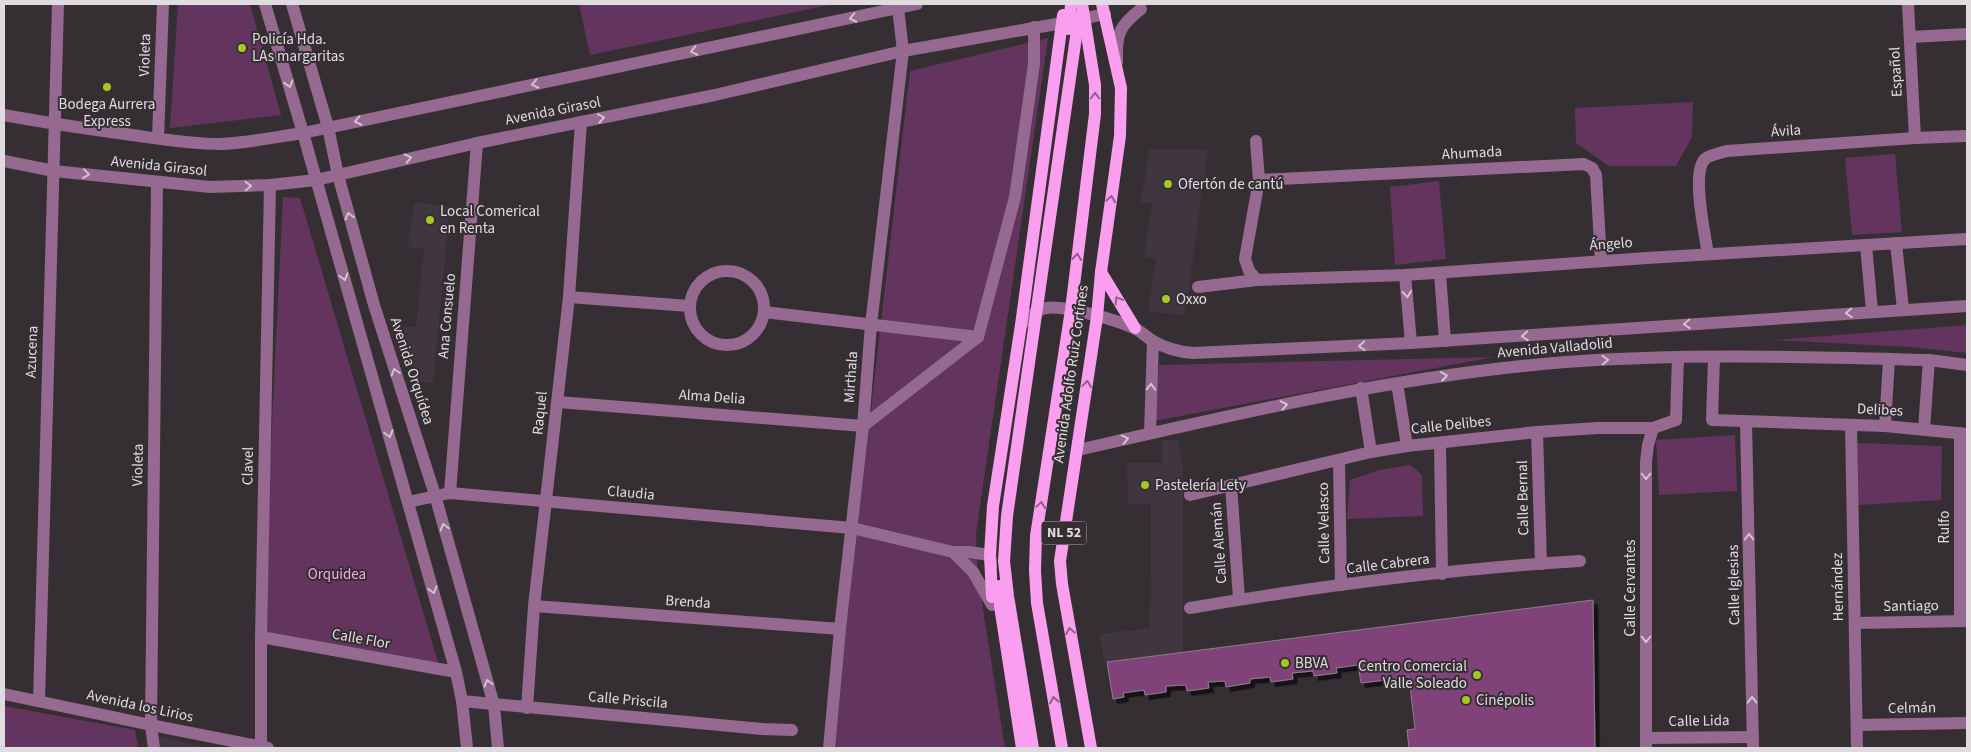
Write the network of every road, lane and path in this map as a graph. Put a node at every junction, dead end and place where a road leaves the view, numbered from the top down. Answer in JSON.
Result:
{"nodes":[{"id":1,"x":58,"y":4,"type":"edge"},
{"id":2,"x":163,"y":4,"type":"edge"},
{"id":3,"x":265,"y":4,"type":"edge"},
{"id":4,"x":292,"y":4,"type":"edge"},
{"id":5,"x":918,"y":4,"type":"edge"},
{"id":6,"x":1064,"y":4,"type":"edge"},
{"id":7,"x":1071,"y":4,"type":"edge"},
{"id":8,"x":1081,"y":4,"type":"edge"},
{"id":9,"x":1908,"y":4,"type":"edge"},
{"id":10,"x":898,"y":8,"type":"junction"},
{"id":11,"x":1104,"y":9,"type":"edge"},
{"id":12,"x":1141,"y":9,"type":"dead end"},
{"id":13,"x":1073,"y":20,"type":"junction"},
{"id":14,"x":1034,"y":27,"type":"junction"},
{"id":15,"x":1967,"y":34,"type":"edge"},
{"id":16,"x":1910,"y":37,"type":"junction"},
{"id":17,"x":903,"y":51,"type":"junction"},
{"id":18,"x":1117,"y":72,"type":"junction"},
{"id":19,"x":4,"y":114,"type":"edge"},
{"id":20,"x":581,"y":122,"type":"junction"},
{"id":21,"x":56,"y":124,"type":"junction"},
{"id":22,"x":328,"y":127,"type":"junction"},
{"id":23,"x":303,"y":133,"type":"junction"},
{"id":24,"x":1967,"y":136,"type":"edge"},
{"id":25,"x":158,"y":138,"type":"junction"},
{"id":26,"x":1915,"y":138,"type":"junction"},
{"id":27,"x":1256,"y":141,"type":"dead end"},
{"id":28,"x":477,"y":142,"type":"junction"},
{"id":29,"x":4,"y":161,"type":"edge"},
{"id":30,"x":54,"y":171,"type":"junction"},
{"id":31,"x":338,"y":175,"type":"junction"},
{"id":32,"x":316,"y":180,"type":"junction"},
{"id":33,"x":1259,"y":180,"type":"junction"},
{"id":34,"x":157,"y":183,"type":"junction"},
{"id":35,"x":270,"y":185,"type":"junction"},
{"id":36,"x":1967,"y":239,"type":"edge"},
{"id":37,"x":1896,"y":243,"type":"junction"},
{"id":38,"x":1866,"y":245,"type":"junction"},
{"id":39,"x":1708,"y":254,"type":"junction"},
{"id":40,"x":1601,"y":261,"type":"junction"},
{"id":41,"x":1102,"y":272,"type":"junction"},
{"id":42,"x":1440,"y":272,"type":"junction"},
{"id":43,"x":1406,"y":274,"type":"junction"},
{"id":44,"x":1257,"y":280,"type":"junction"},
{"id":45,"x":1198,"y":287,"type":"dead end"},
{"id":46,"x":569,"y":297,"type":"junction"},
{"id":47,"x":689,"y":306,"type":"junction"},
{"id":48,"x":1967,"y":306,"type":"edge"},
{"id":49,"x":1071,"y":310,"type":"junction"},
{"id":50,"x":1903,"y":310,"type":"junction"},
{"id":51,"x":1872,"y":311,"type":"junction"},
{"id":52,"x":764,"y":312,"type":"junction"},
{"id":53,"x":1097,"y":317,"type":"junction"},
{"id":54,"x":1028,"y":318,"type":"junction"},
{"id":55,"x":871,"y":325,"type":"junction"},
{"id":56,"x":1135,"y":328,"type":"junction"},
{"id":57,"x":978,"y":337,"type":"junction"},
{"id":58,"x":1153,"y":341,"type":"junction"},
{"id":59,"x":1445,"y":341,"type":"junction"},
{"id":60,"x":1412,"y":343,"type":"junction"},
{"id":61,"x":1678,"y":357,"type":"junction"},
{"id":62,"x":1714,"y":357,"type":"junction"},
{"id":63,"x":1890,"y":359,"type":"junction"},
{"id":64,"x":1929,"y":360,"type":"junction"},
{"id":65,"x":1967,"y":365,"type":"edge"},
{"id":66,"x":1396,"y":382,"type":"junction"},
{"id":67,"x":1361,"y":388,"type":"junction"},
{"id":68,"x":558,"y":402,"type":"junction"},
{"id":69,"x":1746,"y":422,"type":"junction"},
{"id":70,"x":1851,"y":425,"type":"junction"},
{"id":71,"x":863,"y":426,"type":"junction"},
{"id":72,"x":1885,"y":426,"type":"junction"},
{"id":73,"x":1653,"y":428,"type":"junction"},
{"id":74,"x":1924,"y":429,"type":"junction"},
{"id":75,"x":1537,"y":432,"type":"junction"},
{"id":76,"x":1150,"y":433,"type":"junction"},
{"id":77,"x":1964,"y":433,"type":"edge"},
{"id":78,"x":1440,"y":444,"type":"junction"},
{"id":79,"x":1407,"y":446,"type":"junction"},
{"id":80,"x":1078,"y":450,"type":"junction"},
{"id":81,"x":1371,"y":452,"type":"junction"},
{"id":82,"x":1339,"y":461,"type":"junction"},
{"id":83,"x":1231,"y":485,"type":"junction"},
{"id":84,"x":450,"y":492,"type":"junction"},
{"id":85,"x":435,"y":495,"type":"junction"},
{"id":86,"x":1190,"y":495,"type":"dead end"},
{"id":87,"x":408,"y":502,"type":"junction"},
{"id":88,"x":546,"y":502,"type":"junction"},
{"id":89,"x":852,"y":528,"type":"junction"},
{"id":90,"x":953,"y":552,"type":"junction"},
{"id":91,"x":990,"y":555,"type":"junction"},
{"id":92,"x":1580,"y":561,"type":"dead end"},
{"id":93,"x":1541,"y":564,"type":"junction"},
{"id":94,"x":991,"y":572,"type":"joint"},
{"id":95,"x":1442,"y":574,"type":"junction"},
{"id":96,"x":1341,"y":585,"type":"junction"},
{"id":97,"x":1239,"y":599,"type":"junction"},
{"id":98,"x":992,"y":605,"type":"junction"},
{"id":99,"x":534,"y":606,"type":"junction"},
{"id":100,"x":1190,"y":608,"type":"dead end"},
{"id":101,"x":1964,"y":621,"type":"edge"},
{"id":102,"x":1855,"y":623,"type":"junction"},
{"id":103,"x":840,"y":630,"type":"junction"},
{"id":104,"x":261,"y":637,"type":"junction"},
{"id":105,"x":456,"y":672,"type":"junction"},
{"id":106,"x":4,"y":694,"type":"edge"},
{"id":107,"x":39,"y":701,"type":"junction"},
{"id":108,"x":462,"y":702,"type":"junction"},
{"id":109,"x":494,"y":705,"type":"junction"},
{"id":110,"x":527,"y":708,"type":"junction"},
{"id":111,"x":1967,"y":724,"type":"edge"},
{"id":112,"x":1857,"y":725,"type":"junction"},
{"id":113,"x":151,"y":726,"type":"junction"},
{"id":114,"x":792,"y":730,"type":"dead end"},
{"id":115,"x":1753,"y":742,"type":"edge"},
{"id":116,"x":1646,"y":743,"type":"edge"},
{"id":117,"x":154,"y":748,"type":"edge"},
{"id":118,"x":264,"y":748,"type":"edge"},
{"id":119,"x":468,"y":748,"type":"edge"},
{"id":120,"x":498,"y":748,"type":"edge"},
{"id":121,"x":829,"y":748,"type":"edge"},
{"id":122,"x":1013,"y":748,"type":"edge"},
{"id":123,"x":1022,"y":748,"type":"edge"},
{"id":124,"x":1033,"y":748,"type":"edge"},
{"id":125,"x":1062,"y":748,"type":"edge"},
{"id":126,"x":1091,"y":748,"type":"edge"},
{"id":127,"x":1857,"y":748,"type":"edge"}],
"edges":[{"from":1,"to":21,"type":"street","name":"Azucena"},
{"from":2,"to":25,"type":"street","name":"Violeta"},
{"from":3,"to":23,"type":"street","one_way":true},
{"from":4,"to":22,"type":"street","name":"Avenida Orquídea"},
{"from":5,"to":10,"type":"street","name":"Avenida Girasol"},
{"from":6,"to":13,"type":"main road"},
{"from":7,"to":13,"type":"main road"},
{"from":8,"to":13,"type":"main road"},
{"from":9,"to":16,"type":"street","name":"Español"},
{"from":10,"to":17,"type":"street","name":"Mirthala"},
{"from":10,"to":22,"type":"street","name":"Avenida Girasol","one_way":true},
{"from":11,"to":13,"type":"street","name":"Avenida Girasol"},
{"from":11,"to":18,"type":"main road","name":"Avenida Adolfo Ruiz Cortínes","number":"NL 52"},
{"from":12,"to":18,"type":"street"},
{"from":13,"to":14,"type":"street","name":"Avenida Girasol"},
{"from":49,"to":13,"type":"main road","one_way":true},
{"from":13,"to":54,"type":"main road"},
{"from":13,"to":54,"type":"main road"},
{"from":14,"to":17,"type":"street","name":"Avenida Girasol"},
{"from":14,"to":57,"type":"street"},
{"from":15,"to":16,"type":"street"},
{"from":16,"to":26,"type":"street","name":"Español"},
{"from":20,"to":17,"type":"street","name":"Avenida Girasol","one_way":true},
{"from":17,"to":55,"type":"street","name":"Mirthala"},
{"from":41,"to":18,"type":"main road","name":"Avenida Adolfo Ruiz Cortínes","number":"NL 52","one_way":true},
{"from":19,"to":21,"type":"street","name":"Avenida Girasol"},
{"from":20,"to":28,"type":"street","name":"Avenida Girasol"},
{"from":20,"to":46,"type":"street","name":"Raquel"},
{"from":21,"to":25,"type":"street","name":"Avenida Girasol"},
{"from":21,"to":30,"type":"street","name":"Azucena"},
{"from":22,"to":23,"type":"street","name":"Avenida Girasol"},
{"from":22,"to":31,"type":"street","name":"Avenida Orquídea"},
{"from":23,"to":25,"type":"street","name":"Avenida Girasol"},
{"from":23,"to":32,"type":"street"},
{"from":24,"to":26,"type":"street","name":"Ávila"},
{"from":26,"to":39,"type":"street","name":"Ávila"},
{"from":27,"to":33,"type":"street"},
{"from":31,"to":28,"type":"street","name":"Avenida Girasol","one_way":true},
{"from":28,"to":84,"type":"street","name":"Ana Consuelo"},
{"from":29,"to":30,"type":"street","name":"Avenida Girasol"},
{"from":30,"to":34,"type":"street","name":"Avenida Girasol","one_way":true},
{"from":30,"to":107,"type":"street","name":"Azucena"},
{"from":31,"to":32,"type":"street","name":"Avenida Girasol"},
{"from":85,"to":31,"type":"street","name":"Avenida Orquídea","one_way":true},
{"from":32,"to":35,"type":"street","name":"Avenida Girasol"},
{"from":32,"to":87,"type":"street","one_way":true},
{"from":33,"to":40,"type":"street","name":"Ahumada"},
{"from":33,"to":44,"type":"street"},
{"from":34,"to":35,"type":"street","name":"Avenida Girasol","one_way":true},
{"from":34,"to":113,"type":"street","name":"Violeta"},
{"from":35,"to":104,"type":"street","name":"Clavel"},
{"from":36,"to":37,"type":"street","name":"Ángelo"},
{"from":37,"to":38,"type":"street","name":"Ángelo"},
{"from":37,"to":50,"type":"street"},
{"from":38,"to":39,"type":"street","name":"Ángelo"},
{"from":38,"to":51,"type":"street"},
{"from":39,"to":40,"type":"street","name":"Ángelo"},
{"from":40,"to":42,"type":"street","name":"Ángelo"},
{"from":41,"to":53,"type":"main road","name":"Avenida Adolfo Ruiz Cortínes","number":"NL 52"},
{"from":56,"to":41,"type":"main road","one_way":true},
{"from":42,"to":43,"type":"street","name":"Ángelo"},
{"from":42,"to":59,"type":"street"},
{"from":43,"to":44,"type":"street","name":"Ángelo"},
{"from":43,"to":60,"type":"street","one_way":true},
{"from":44,"to":45,"type":"street","name":"Ángelo"},
{"from":46,"to":47,"type":"street"},
{"from":46,"to":68,"type":"street","name":"Raquel"},
{"from":47,"to":52,"type":"street"},
{"from":47,"to":52,"type":"street"},
{"from":48,"to":50,"type":"street","name":"Avenida Valladolid"},
{"from":49,"to":53,"type":"street","name":"Avenida Valladolid"},
{"from":49,"to":54,"type":"street","name":"Avenida Valladolid"},
{"from":125,"to":49,"type":"main road","one_way":true},
{"from":50,"to":51,"type":"street","name":"Avenida Valladolid"},
{"from":51,"to":59,"type":"street","name":"Avenida Valladolid","one_way":true},
{"from":52,"to":55,"type":"street"},
{"from":53,"to":56,"type":"street","name":"Avenida Valladolid"},
{"from":80,"to":53,"type":"main road","name":"Avenida Adolfo Ruiz Cortínes","number":"NL 52","one_way":true},
{"from":54,"to":91,"type":"main road"},
{"from":54,"to":123,"type":"main road"},
{"from":54,"to":124,"type":"main road"},
{"from":55,"to":57,"type":"street"},
{"from":55,"to":71,"type":"street","name":"Mirthala"},
{"from":56,"to":58,"type":"street","name":"Avenida Valladolid"},
{"from":57,"to":71,"type":"street"},
{"from":60,"to":58,"type":"street","name":"Avenida Valladolid","one_way":true},
{"from":76,"to":58,"type":"street","one_way":true},
{"from":59,"to":60,"type":"street","name":"Avenida Valladolid"},
{"from":61,"to":62,"type":"street","name":"Avenida Valladolid"},
{"from":66,"to":61,"type":"street","name":"Avenida Valladolid","one_way":true},
{"from":61,"to":73,"type":"street","name":"Calle Delibes"},
{"from":62,"to":63,"type":"street","name":"Avenida Valladolid"},
{"from":62,"to":69,"type":"street"},
{"from":63,"to":64,"type":"street","name":"Avenida Valladolid"},
{"from":63,"to":72,"type":"street"},
{"from":64,"to":65,"type":"street","name":"Avenida Valladolid"},
{"from":64,"to":74,"type":"street"},
{"from":66,"to":67,"type":"street","name":"Avenida Valladolid"},
{"from":66,"to":79,"type":"street"},
{"from":76,"to":67,"type":"street","name":"Avenida Valladolid","one_way":true},
{"from":67,"to":81,"type":"street"},
{"from":68,"to":71,"type":"street","name":"Alma Delia"},
{"from":68,"to":88,"type":"street","name":"Raquel"},
{"from":69,"to":70,"type":"street","name":"Delibes"},
{"from":115,"to":69,"type":"street","name":"Calle Iglesias","one_way":true},
{"from":70,"to":72,"type":"street","name":"Delibes"},
{"from":70,"to":102,"type":"street","name":"Hernández"},
{"from":71,"to":89,"type":"street","name":"Mirthala"},
{"from":72,"to":74,"type":"street","name":"Delibes"},
{"from":73,"to":75,"type":"street","name":"Calle Delibes"},
{"from":73,"to":116,"type":"street","name":"Calle Cervantes","one_way":true},
{"from":74,"to":77,"type":"street","name":"Delibes"},
{"from":75,"to":78,"type":"street","name":"Calle Delibes"},
{"from":75,"to":93,"type":"street","name":"Calle Bernal"},
{"from":80,"to":76,"type":"street","name":"Avenida Valladolid","one_way":true},
{"from":77,"to":101,"type":"street","name":"Rulfo"},
{"from":78,"to":79,"type":"street","name":"Calle Delibes"},
{"from":78,"to":95,"type":"street"},
{"from":79,"to":81,"type":"street","name":"Calle Delibes"},
{"from":126,"to":80,"type":"main road","name":"Avenida Adolfo Ruiz Cortínes","number":"NL 52","one_way":true},
{"from":81,"to":82,"type":"street","name":"Calle Delibes"},
{"from":82,"to":83,"type":"street","name":"Calle Delibes"},
{"from":82,"to":96,"type":"street","name":"Calle Velasco"},
{"from":83,"to":86,"type":"street","name":"Calle Delibes"},
{"from":83,"to":97,"type":"street","name":"Calle Alemán"},
{"from":84,"to":85,"type":"street","name":"Claudia"},
{"from":84,"to":88,"type":"street","name":"Claudia"},
{"from":85,"to":87,"type":"street","name":"Claudia"},
{"from":109,"to":85,"type":"street","name":"Avenida Orquídea","one_way":true},
{"from":87,"to":105,"type":"street","one_way":true},
{"from":88,"to":89,"type":"street","name":"Claudia"},
{"from":88,"to":99,"type":"street","name":"Raquel"},
{"from":89,"to":90,"type":"street","name":"Claudia"},
{"from":89,"to":103,"type":"street","name":"Mirthala"},
{"from":90,"to":91,"type":"street","name":"Claudia"},
{"from":90,"to":98,"type":"street"},
{"from":91,"to":94,"type":"street"},
{"from":92,"to":93,"type":"street","name":"Calle Cabrera"},
{"from":93,"to":95,"type":"street","name":"Calle Cabrera"},
{"from":94,"to":98,"type":"main road"},
{"from":95,"to":96,"type":"street","name":"Calle Cabrera"},
{"from":96,"to":97,"type":"street","name":"Calle Cabrera"},
{"from":97,"to":100,"type":"street","name":"Calle Cabrera"},
{"from":98,"to":122,"type":"main road"},
{"from":99,"to":103,"type":"street","name":"Brenda"},
{"from":99,"to":110,"type":"street","name":"Raquel"},
{"from":101,"to":102,"type":"street","name":"Santiago"},
{"from":102,"to":112,"type":"street","name":"Hernández"},
{"from":103,"to":121,"type":"street","name":"Mirthala"},
{"from":104,"to":105,"type":"street","name":"Calle Flor"},
{"from":104,"to":118,"type":"street","name":"Clavel"},
{"from":105,"to":108,"type":"street"},
{"from":106,"to":107,"type":"street","name":"Avenida los Lirios"},
{"from":107,"to":113,"type":"street","name":"Avenida los Lirios"},
{"from":108,"to":109,"type":"street","name":"Calle Priscila"},
{"from":108,"to":119,"type":"street"},
{"from":109,"to":110,"type":"street","name":"Calle Priscila"},
{"from":109,"to":120,"type":"street","name":"Avenida Orquídea"},
{"from":110,"to":114,"type":"street","name":"Calle Priscila"},
{"from":111,"to":112,"type":"street","name":"Celmán"},
{"from":112,"to":127,"type":"street","name":"Hernández"},
{"from":113,"to":117,"type":"street","name":"Violeta"},
{"from":113,"to":118,"type":"street","name":"Avenida los Lirios"},
{"from":115,"to":116,"type":"street","name":"Calle Lida"}]}
